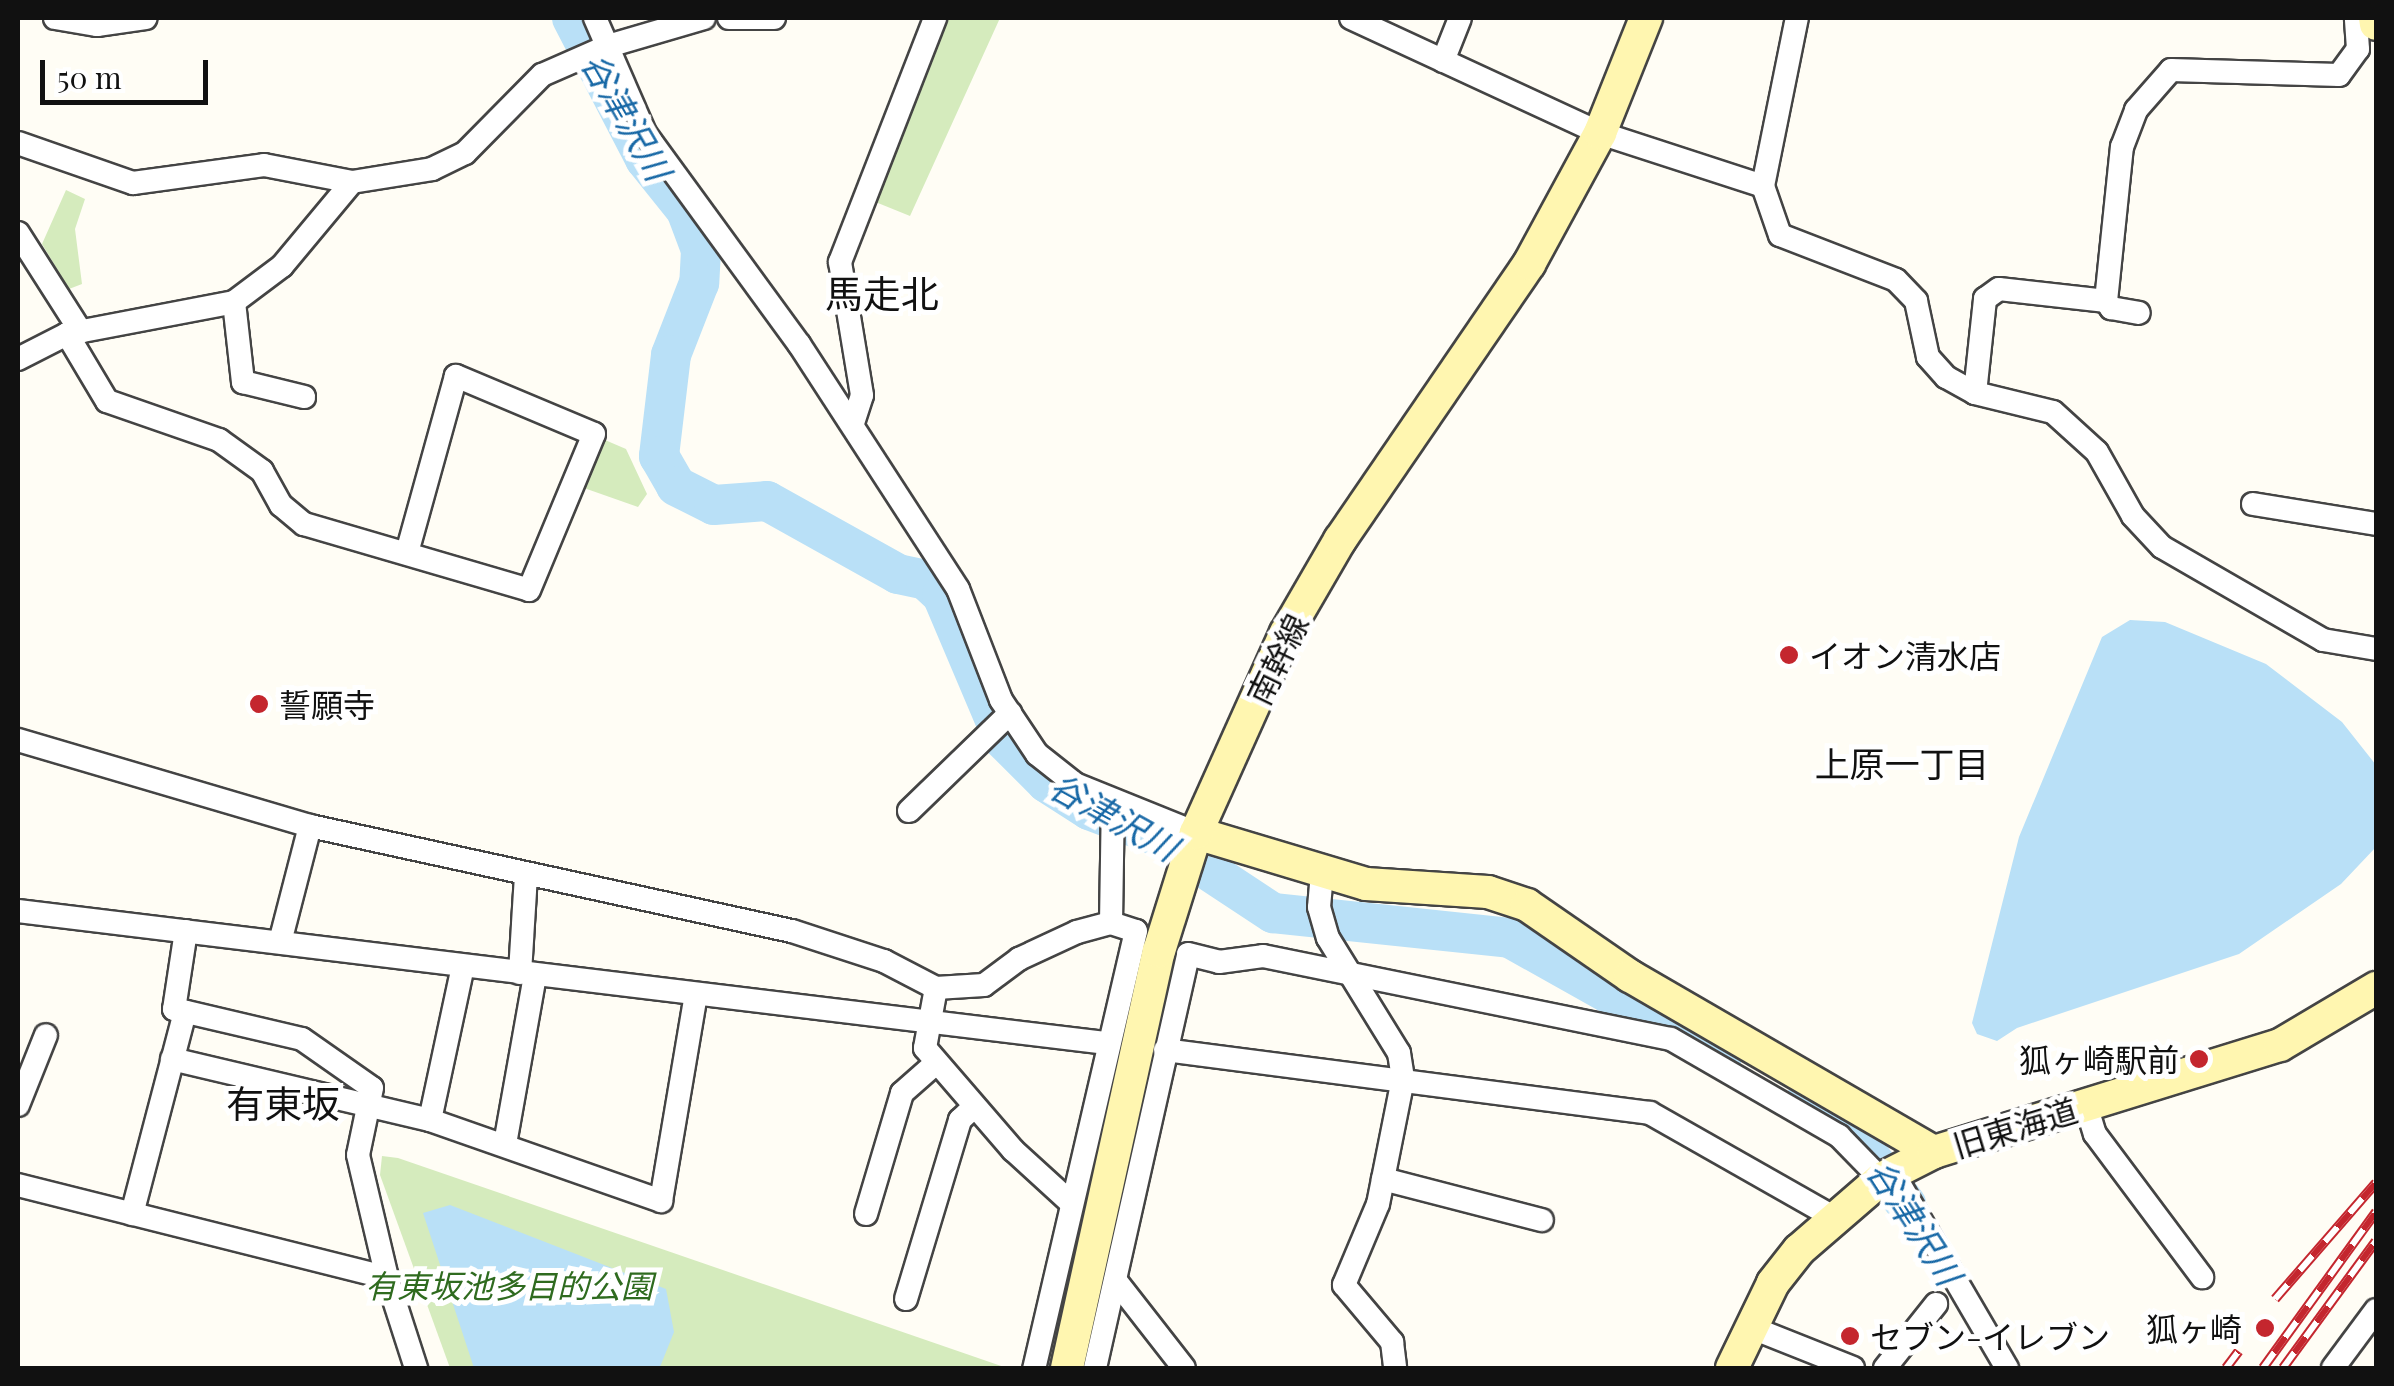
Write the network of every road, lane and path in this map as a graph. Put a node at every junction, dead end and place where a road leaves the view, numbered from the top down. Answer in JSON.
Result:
{"nodes":[{"id":1,"x":55,"y":18,"type":"edge"},
{"id":2,"x":146,"y":18,"type":"edge"},
{"id":3,"x":595,"y":18,"type":"edge"},
{"id":4,"x":704,"y":18,"type":"edge"},
{"id":5,"x":729,"y":18,"type":"edge"},
{"id":6,"x":774,"y":18,"type":"edge"},
{"id":7,"x":934,"y":18,"type":"edge"},
{"id":8,"x":1351,"y":18,"type":"edge"},
{"id":9,"x":1460,"y":18,"type":"edge"},
{"id":10,"x":1646,"y":18,"type":"edge"},
{"id":11,"x":1797,"y":18,"type":"edge"},
{"id":12,"x":2356,"y":18,"type":"edge"},
{"id":13,"x":608,"y":46,"type":"junction"},
{"id":14,"x":1443,"y":61,"type":"junction"},
{"id":15,"x":1600,"y":132,"type":"junction"},
{"id":16,"x":18,"y":144,"type":"edge"},
{"id":17,"x":352,"y":182,"type":"junction"},
{"id":18,"x":1762,"y":186,"type":"junction"},
{"id":19,"x":18,"y":232,"type":"edge"},
{"id":20,"x":2106,"y":301,"type":"junction"},
{"id":21,"x":234,"y":302,"type":"junction"},
{"id":22,"x":2139,"y":314,"type":"dead end"},
{"id":23,"x":74,"y":333,"type":"junction"},
{"id":24,"x":18,"y":359,"type":"edge"},
{"id":25,"x":1975,"y":394,"type":"junction"},
{"id":26,"x":304,"y":397,"type":"dead end"},
{"id":27,"x":853,"y":423,"type":"junction"},
{"id":28,"x":2253,"y":504,"type":"dead end"},
{"id":29,"x":2376,"y":524,"type":"edge"},
{"id":30,"x":407,"y":554,"type":"junction"},
{"id":31,"x":2376,"y":649,"type":"edge"},
{"id":32,"x":1010,"y":714,"type":"junction"},
{"id":33,"x":18,"y":740,"type":"edge"},
{"id":34,"x":1113,"y":802,"type":"junction"},
{"id":35,"x":909,"y":812,"type":"dead end"},
{"id":36,"x":310,"y":826,"type":"junction"},
{"id":37,"x":1196,"y":833,"type":"junction"},
{"id":38,"x":1322,"y":873,"type":"junction"},
{"id":39,"x":526,"y":875,"type":"junction"},
{"id":40,"x":18,"y":911,"type":"edge"},
{"id":41,"x":1111,"y":923,"type":"junction"},
{"id":42,"x":186,"y":931,"type":"junction"},
{"id":43,"x":280,"y":942,"type":"junction"},
{"id":44,"x":463,"y":966,"type":"junction"},
{"id":45,"x":528,"y":974,"type":"junction"},
{"id":46,"x":1356,"y":980,"type":"junction"},
{"id":47,"x":936,"y":988,"type":"junction"},
{"id":48,"x":2376,"y":988,"type":"edge"},
{"id":49,"x":696,"y":995,"type":"junction"},
{"id":50,"x":185,"y":1012,"type":"junction"},
{"id":51,"x":929,"y":1020,"type":"junction"},
{"id":52,"x":46,"y":1036,"type":"dead end"},
{"id":53,"x":1105,"y":1043,"type":"junction"},
{"id":54,"x":1165,"y":1050,"type":"junction"},
{"id":55,"x":172,"y":1059,"type":"junction"},
{"id":56,"x":936,"y":1063,"type":"junction"},
{"id":57,"x":1403,"y":1079,"type":"junction"},
{"id":58,"x":18,"y":1105,"type":"edge"},
{"id":59,"x":2086,"y":1105,"type":"junction"},
{"id":60,"x":370,"y":1107,"type":"junction"},
{"id":61,"x":974,"y":1107,"type":"junction"},
{"id":62,"x":430,"y":1120,"type":"junction"},
{"id":63,"x":505,"y":1144,"type":"junction"},
{"id":64,"x":1934,"y":1152,"type":"junction"},
{"id":65,"x":1887,"y":1176,"type":"junction"},
{"id":66,"x":1384,"y":1180,"type":"junction"},
{"id":67,"x":18,"y":1185,"type":"edge"},
{"id":68,"x":1070,"y":1202,"type":"junction"},
{"id":69,"x":132,"y":1214,"type":"junction"},
{"id":70,"x":866,"y":1214,"type":"dead end"},
{"id":71,"x":1834,"y":1217,"type":"junction"},
{"id":72,"x":1542,"y":1220,"type":"dead end"},
{"id":73,"x":2202,"y":1277,"type":"dead end"},
{"id":74,"x":387,"y":1278,"type":"junction"},
{"id":75,"x":1116,"y":1281,"type":"junction"},
{"id":76,"x":906,"y":1299,"type":"dead end"},
{"id":77,"x":1936,"y":1304,"type":"dead end"},
{"id":78,"x":2376,"y":1310,"type":"edge"},
{"id":79,"x":1750,"y":1327,"type":"junction"},
{"id":80,"x":1993,"y":1343,"type":"junction"},
{"id":81,"x":416,"y":1368,"type":"edge"},
{"id":82,"x":1034,"y":1368,"type":"edge"},
{"id":83,"x":1068,"y":1368,"type":"edge"},
{"id":84,"x":1095,"y":1368,"type":"edge"},
{"id":85,"x":1184,"y":1368,"type":"edge"},
{"id":86,"x":1395,"y":1368,"type":"edge"},
{"id":87,"x":1732,"y":1368,"type":"edge"},
{"id":88,"x":1853,"y":1368,"type":"edge"},
{"id":89,"x":1886,"y":1368,"type":"edge"},
{"id":90,"x":1987,"y":1368,"type":"edge"},
{"id":91,"x":2007,"y":1368,"type":"edge"},
{"id":92,"x":2333,"y":1368,"type":"edge"}],
"edges":[{"from":1,"to":2,"type":"street"},
{"from":3,"to":13,"type":"street"},
{"from":4,"to":13,"type":"street"},
{"from":5,"to":6,"type":"street"},
{"from":7,"to":27,"type":"street"},
{"from":8,"to":14,"type":"street"},
{"from":9,"to":14,"type":"street"},
{"from":10,"to":15,"type":"street","name":"南幹線"},
{"from":11,"to":18,"type":"street"},
{"from":12,"to":20,"type":"street"},
{"from":13,"to":17,"type":"street"},
{"from":13,"to":27,"type":"street"},
{"from":14,"to":15,"type":"street"},
{"from":15,"to":18,"type":"street"},
{"from":15,"to":37,"type":"street","name":"南幹線"},
{"from":16,"to":17,"type":"street"},
{"from":17,"to":21,"type":"street"},
{"from":18,"to":25,"type":"street"},
{"from":19,"to":23,"type":"street"},
{"from":20,"to":22,"type":"street"},
{"from":20,"to":25,"type":"street"},
{"from":21,"to":23,"type":"street"},
{"from":21,"to":26,"type":"street"},
{"from":23,"to":24,"type":"street"},
{"from":23,"to":30,"type":"street"},
{"from":25,"to":31,"type":"street"},
{"from":27,"to":32,"type":"street"},
{"from":28,"to":29,"type":"street"},
{"from":30,"to":30,"type":"street"},
{"from":32,"to":34,"type":"street"},
{"from":32,"to":35,"type":"street"},
{"from":33,"to":36,"type":"street"},
{"from":34,"to":37,"type":"street"},
{"from":34,"to":41,"type":"street"},
{"from":36,"to":39,"type":"street"},
{"from":36,"to":43,"type":"street"},
{"from":37,"to":38,"type":"street"},
{"from":37,"to":83,"type":"street","name":"南幹線"},
{"from":38,"to":46,"type":"street"},
{"from":38,"to":64,"type":"street"},
{"from":39,"to":45,"type":"street"},
{"from":39,"to":47,"type":"street"},
{"from":40,"to":42,"type":"street"},
{"from":41,"to":47,"type":"street"},
{"from":41,"to":53,"type":"street"},
{"from":42,"to":43,"type":"street"},
{"from":42,"to":50,"type":"street"},
{"from":43,"to":44,"type":"street"},
{"from":44,"to":45,"type":"street"},
{"from":44,"to":62,"type":"street"},
{"from":45,"to":49,"type":"street"},
{"from":45,"to":63,"type":"street"},
{"from":46,"to":54,"type":"street"},
{"from":46,"to":57,"type":"street"},
{"from":46,"to":65,"type":"street"},
{"from":47,"to":51,"type":"street"},
{"from":48,"to":59,"type":"street","name":"旧東海道"},
{"from":49,"to":51,"type":"street"},
{"from":49,"to":63,"type":"street"},
{"from":50,"to":55,"type":"street"},
{"from":50,"to":60,"type":"street"},
{"from":51,"to":53,"type":"street"},
{"from":51,"to":56,"type":"street"},
{"from":52,"to":58,"type":"street"},
{"from":53,"to":68,"type":"street"},
{"from":54,"to":57,"type":"street"},
{"from":54,"to":75,"type":"street"},
{"from":55,"to":60,"type":"street"},
{"from":55,"to":69,"type":"street"},
{"from":56,"to":61,"type":"street"},
{"from":56,"to":70,"type":"street"},
{"from":57,"to":66,"type":"street"},
{"from":57,"to":71,"type":"street"},
{"from":59,"to":64,"type":"street","name":"旧東海道"},
{"from":59,"to":73,"type":"street"},
{"from":60,"to":62,"type":"street"},
{"from":60,"to":74,"type":"street"},
{"from":61,"to":68,"type":"street"},
{"from":61,"to":76,"type":"street"},
{"from":62,"to":63,"type":"street"},
{"from":64,"to":65,"type":"street","name":"旧東海道"},
{"from":65,"to":71,"type":"street","name":"旧東海道"},
{"from":65,"to":80,"type":"street"},
{"from":66,"to":72,"type":"street"},
{"from":66,"to":86,"type":"street"},
{"from":67,"to":69,"type":"street"},
{"from":68,"to":82,"type":"street"},
{"from":69,"to":74,"type":"street"},
{"from":71,"to":79,"type":"street","name":"旧東海道"},
{"from":74,"to":81,"type":"street"},
{"from":75,"to":84,"type":"street"},
{"from":75,"to":85,"type":"street"},
{"from":77,"to":89,"type":"street"},
{"from":78,"to":92,"type":"street"},
{"from":79,"to":87,"type":"street","name":"旧東海道"},
{"from":79,"to":88,"type":"street"},
{"from":80,"to":90,"type":"street"},
{"from":80,"to":91,"type":"street"}]}
